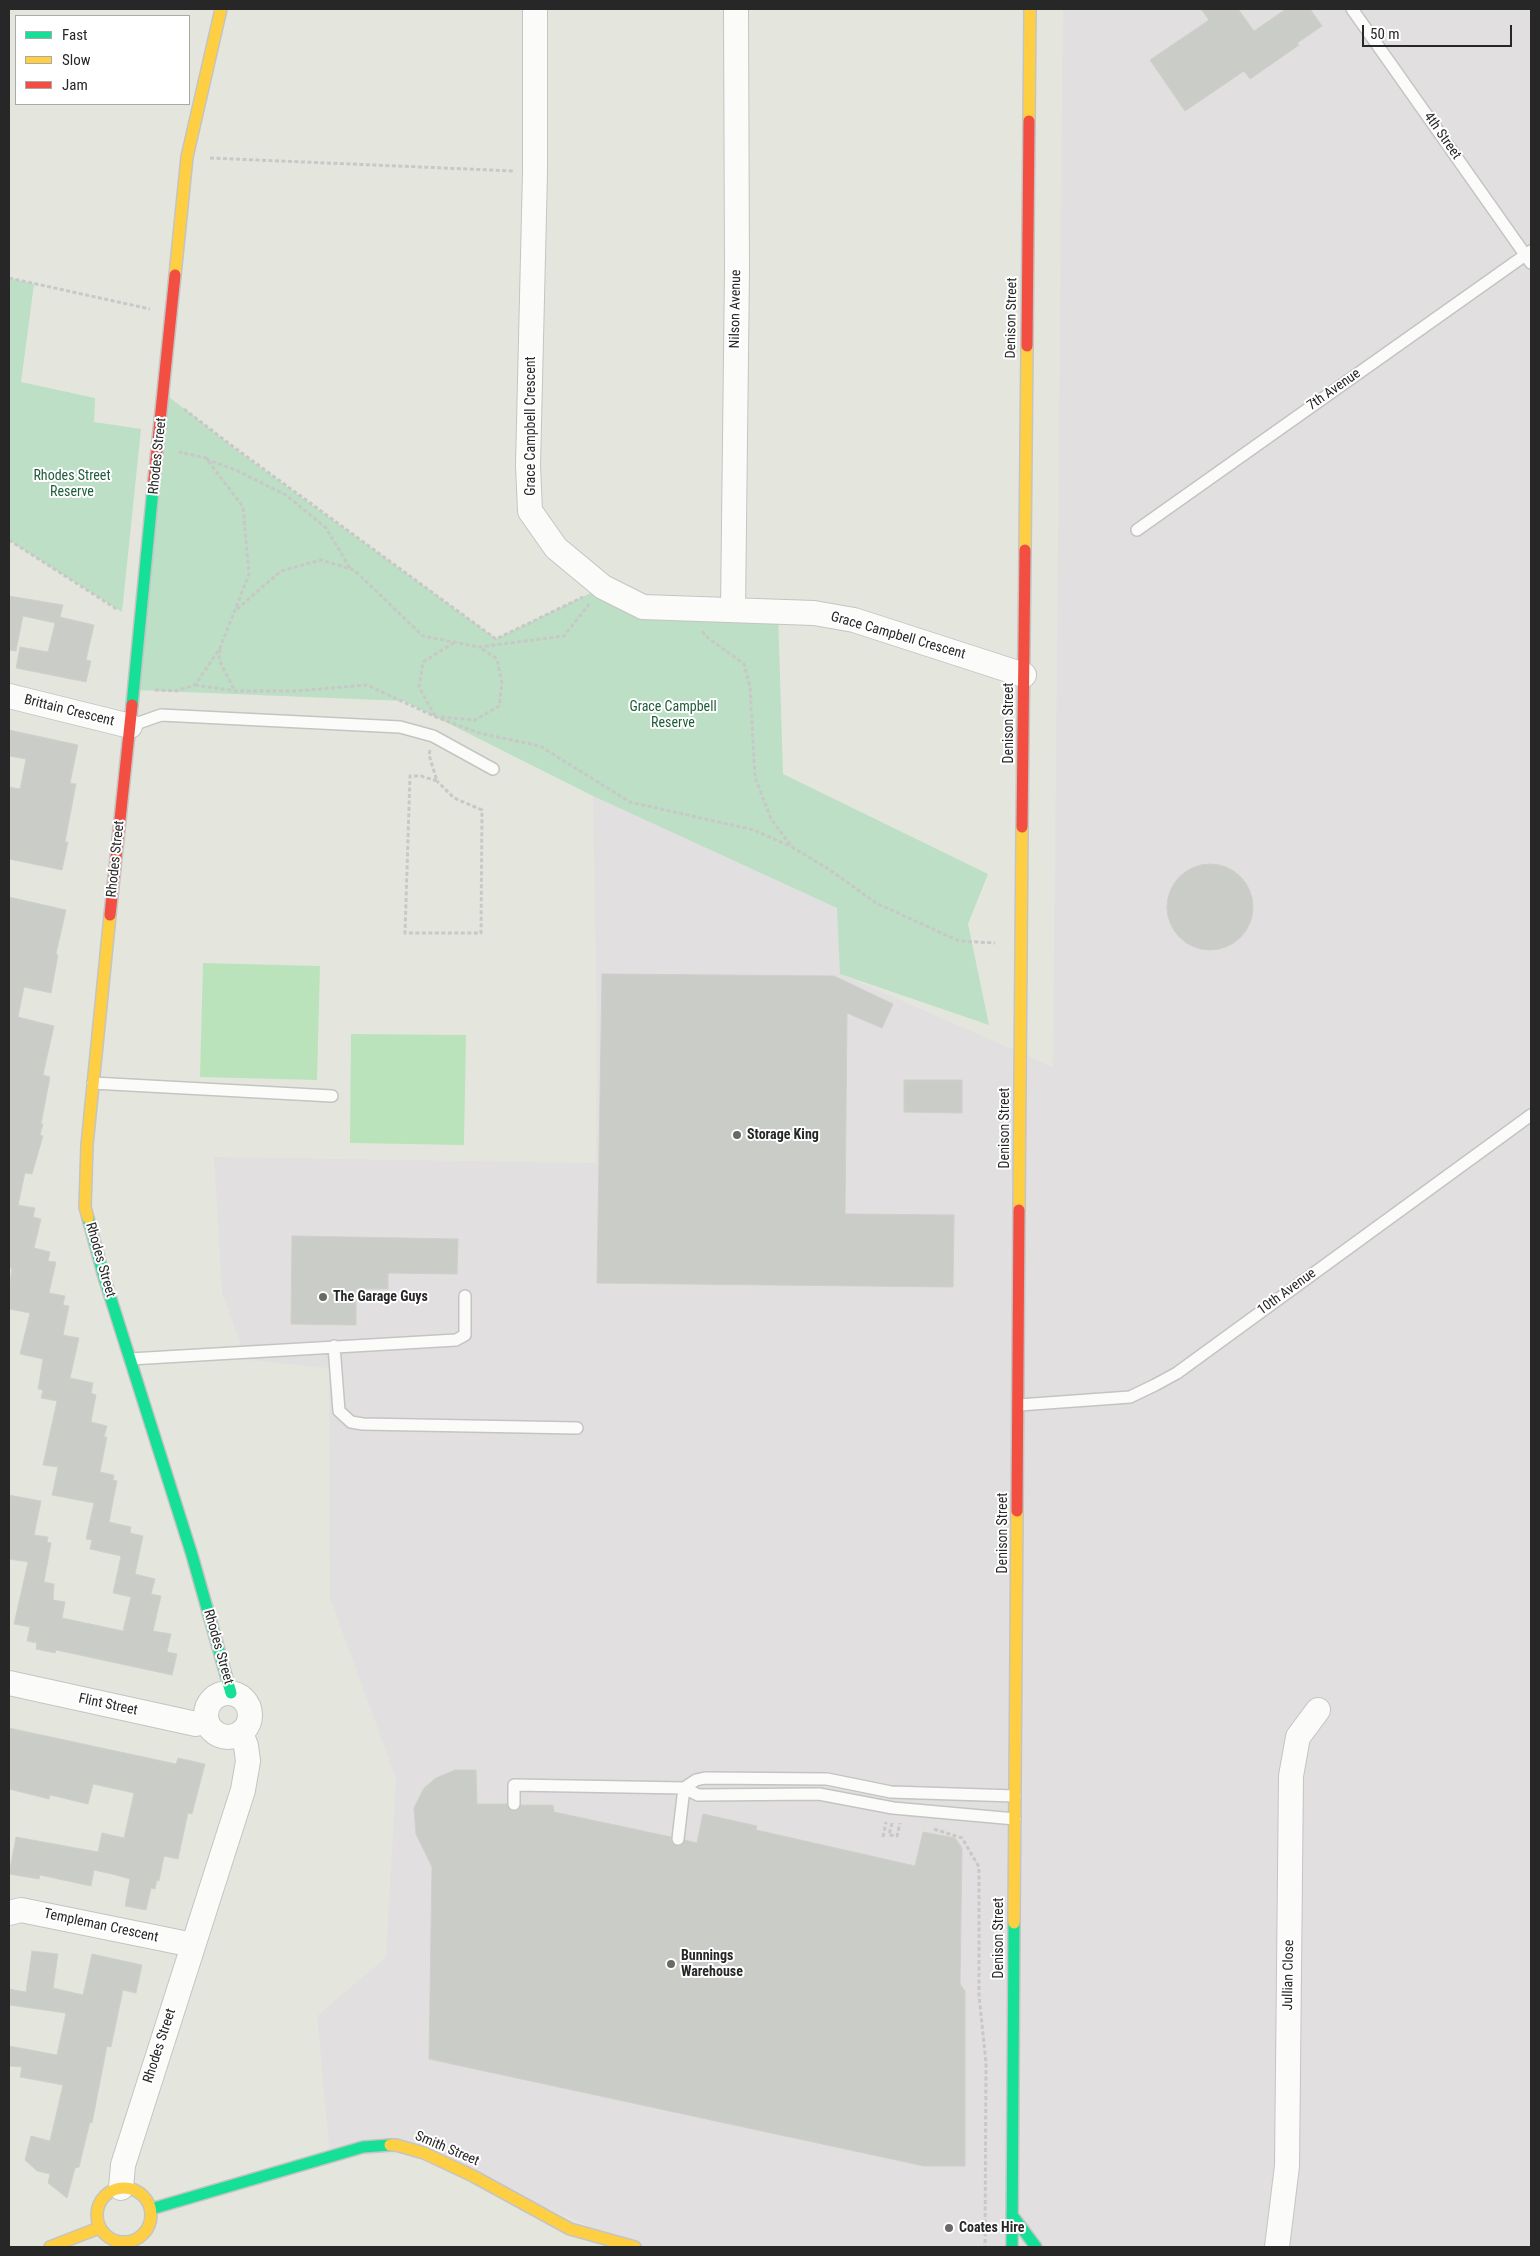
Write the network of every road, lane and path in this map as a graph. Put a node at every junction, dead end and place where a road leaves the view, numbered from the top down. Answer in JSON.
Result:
{"nodes":[{"id":1,"x":221,"y":9,"type":"edge"},
{"id":2,"x":535,"y":9,"type":"edge"},
{"id":3,"x":736,"y":9,"type":"edge"},
{"id":4,"x":1030,"y":9,"type":"edge"},
{"id":5,"x":1352,"y":9,"type":"edge"},
{"id":6,"x":187,"y":157,"type":"junction"},
{"id":7,"x":535,"y":172,"type":"junction"},
{"id":8,"x":1529,"y":256,"type":"edge"},
{"id":9,"x":9,"y":278,"type":"edge"},
{"id":10,"x":172,"y":314,"type":"junction"},
{"id":11,"x":164,"y":394,"type":"junction"},
{"id":12,"x":159,"y":446,"type":"junction"},
{"id":13,"x":206,"y":458,"type":"junction"},
{"id":14,"x":1137,"y":530,"type":"dead end"},
{"id":15,"x":9,"y":540,"type":"edge"},
{"id":16,"x":350,"y":569,"type":"junction"},
{"id":17,"x":603,"y":587,"type":"junction"},
{"id":18,"x":237,"y":609,"type":"junction"},
{"id":19,"x":698,"y":609,"type":"junction"},
{"id":20,"x":733,"y":610,"type":"junction"},
{"id":21,"x":141,"y":624,"type":"junction"},
{"id":22,"x":456,"y":642,"type":"junction"},
{"id":23,"x":479,"y":647,"type":"junction"},
{"id":24,"x":220,"y":648,"type":"junction"},
{"id":25,"x":1024,"y":675,"type":"junction"},
{"id":26,"x":195,"y":685,"type":"junction"},
{"id":27,"x":133,"y":689,"type":"junction"},
{"id":28,"x":236,"y":691,"type":"junction"},
{"id":29,"x":9,"y":696,"type":"edge"},
{"id":30,"x":436,"y":717,"type":"junction"},
{"id":31,"x":130,"y":726,"type":"junction"},
{"id":32,"x":432,"y":736,"type":"junction"},
{"id":33,"x":493,"y":769,"type":"dead end"},
{"id":34,"x":437,"y":781,"type":"junction"},
{"id":35,"x":792,"y":847,"type":"junction"},
{"id":36,"x":995,"y":943,"type":"dead end"},
{"id":37,"x":93,"y":1083,"type":"junction"},
{"id":38,"x":332,"y":1096,"type":"dead end"},
{"id":39,"x":1531,"y":1115,"type":"edge"},
{"id":40,"x":465,"y":1296,"type":"dead end"},
{"id":41,"x":334,"y":1346,"type":"junction"},
{"id":42,"x":130,"y":1359,"type":"junction"},
{"id":43,"x":1019,"y":1406,"type":"junction"},
{"id":44,"x":577,"y":1428,"type":"dead end"},
{"id":45,"x":9,"y":1683,"type":"edge"},
{"id":46,"x":231,"y":1693,"type":"junction"},
{"id":47,"x":1318,"y":1710,"type":"dead end"},
{"id":48,"x":206,"y":1721,"type":"junction"},
{"id":49,"x":241,"y":1733,"type":"junction"},
{"id":50,"x":684,"y":1788,"type":"junction"},
{"id":51,"x":1015,"y":1796,"type":"junction"},
{"id":52,"x":514,"y":1804,"type":"dead end"},
{"id":53,"x":1015,"y":1819,"type":"junction"},
{"id":54,"x":901,"y":1821,"type":"dead end"},
{"id":55,"x":928,"y":1827,"type":"dead end"},
{"id":56,"x":883,"y":1837,"type":"dead end"},
{"id":57,"x":678,"y":1839,"type":"dead end"},
{"id":58,"x":9,"y":1913,"type":"edge"},
{"id":59,"x":193,"y":1945,"type":"junction"},
{"id":60,"x":121,"y":2188,"type":"junction"},
{"id":61,"x":151,"y":2209,"type":"junction"},
{"id":62,"x":1012,"y":2215,"type":"junction"},
{"id":63,"x":99,"y":2228,"type":"junction"},
{"id":64,"x":50,"y":2247,"type":"edge"},
{"id":65,"x":635,"y":2247,"type":"edge"},
{"id":66,"x":984,"y":2247,"type":"edge"},
{"id":67,"x":1012,"y":2247,"type":"edge"},
{"id":68,"x":1036,"y":2247,"type":"edge"},
{"id":69,"x":1277,"y":2247,"type":"edge"}],
"edges":[{"from":1,"to":6,"type":"street","name":"Rhodes Street"},
{"from":2,"to":7,"type":"street","name":"Grace Campbell Crescent"},
{"from":3,"to":20,"type":"street","name":"Nilson Avenue"},
{"from":4,"to":25,"type":"street","name":"Denison Street"},
{"from":5,"to":8,"type":"lane","name":"4th Street"},
{"from":6,"to":7,"type":"path"},
{"from":6,"to":10,"type":"street","name":"Rhodes Street"},
{"from":7,"to":17,"type":"street","name":"Grace Campbell Crescent"},
{"from":8,"to":14,"type":"lane","name":"7th Avenue"},
{"from":9,"to":10,"type":"path"},
{"from":10,"to":11,"type":"street","name":"Rhodes Street"},
{"from":11,"to":12,"type":"street","name":"Rhodes Street"},
{"from":11,"to":17,"type":"path"},
{"from":12,"to":13,"type":"path"},
{"from":12,"to":21,"type":"street","name":"Rhodes Street"},
{"from":13,"to":16,"type":"path"},
{"from":13,"to":18,"type":"path"},
{"from":15,"to":21,"type":"path"},
{"from":16,"to":18,"type":"path"},
{"from":16,"to":22,"type":"path"},
{"from":17,"to":19,"type":"street","name":"Grace Campbell Crescent"},
{"from":17,"to":23,"type":"path"},
{"from":18,"to":24,"type":"path"},
{"from":19,"to":20,"type":"street","name":"Grace Campbell Crescent"},
{"from":19,"to":35,"type":"path"},
{"from":20,"to":25,"type":"street","name":"Grace Campbell Crescent"},
{"from":21,"to":27,"type":"street","name":"Rhodes Street"},
{"from":22,"to":23,"type":"path"},
{"from":22,"to":30,"type":"path"},
{"from":23,"to":30,"type":"path"},
{"from":24,"to":26,"type":"path"},
{"from":24,"to":28,"type":"path"},
{"from":25,"to":43,"type":"street","name":"Denison Street"},
{"from":26,"to":27,"type":"path"},
{"from":26,"to":28,"type":"path"},
{"from":27,"to":31,"type":"street","name":"Rhodes Street"},
{"from":28,"to":30,"type":"path"},
{"from":29,"to":31,"type":"street","name":"Brittain Crescent"},
{"from":30,"to":35,"type":"path"},
{"from":31,"to":32,"type":"lane"},
{"from":31,"to":37,"type":"street","name":"Rhodes Street"},
{"from":32,"to":33,"type":"lane"},
{"from":32,"to":34,"type":"path"},
{"from":34,"to":34,"type":"path"},
{"from":35,"to":36,"type":"path"},
{"from":37,"to":38,"type":"lane"},
{"from":37,"to":42,"type":"street","name":"Rhodes Street"},
{"from":39,"to":43,"type":"lane","name":"10th Avenue"},
{"from":40,"to":41,"type":"lane"},
{"from":41,"to":42,"type":"lane"},
{"from":41,"to":44,"type":"lane"},
{"from":42,"to":46,"type":"street","name":"Rhodes Street"},
{"from":43,"to":51,"type":"street","name":"Denison Street"},
{"from":45,"to":48,"type":"street","name":"Flint Street"},
{"from":46,"to":48,"type":"street"},
{"from":46,"to":49,"type":"street"},
{"from":47,"to":69,"type":"street","name":"Jullian Close"},
{"from":48,"to":49,"type":"street"},
{"from":49,"to":59,"type":"street","name":"Rhodes Street"},
{"from":50,"to":51,"type":"lane"},
{"from":50,"to":52,"type":"lane"},
{"from":50,"to":53,"type":"lane"},
{"from":50,"to":57,"type":"lane"},
{"from":51,"to":53,"type":"street","name":"Denison Street"},
{"from":53,"to":62,"type":"street","name":"Denison Street"},
{"from":54,"to":56,"type":"path"},
{"from":55,"to":66,"type":"path"},
{"from":58,"to":59,"type":"street","name":"Templeman Crescent"},
{"from":59,"to":60,"type":"street","name":"Rhodes Street"},
{"from":60,"to":61,"type":"street"},
{"from":60,"to":63,"type":"street"},
{"from":61,"to":63,"type":"street"},
{"from":61,"to":65,"type":"street","name":"Smith Street"},
{"from":62,"to":67,"type":"street","name":"Denison Street"},
{"from":62,"to":68,"type":"street"},
{"from":63,"to":64,"type":"street"}]}
